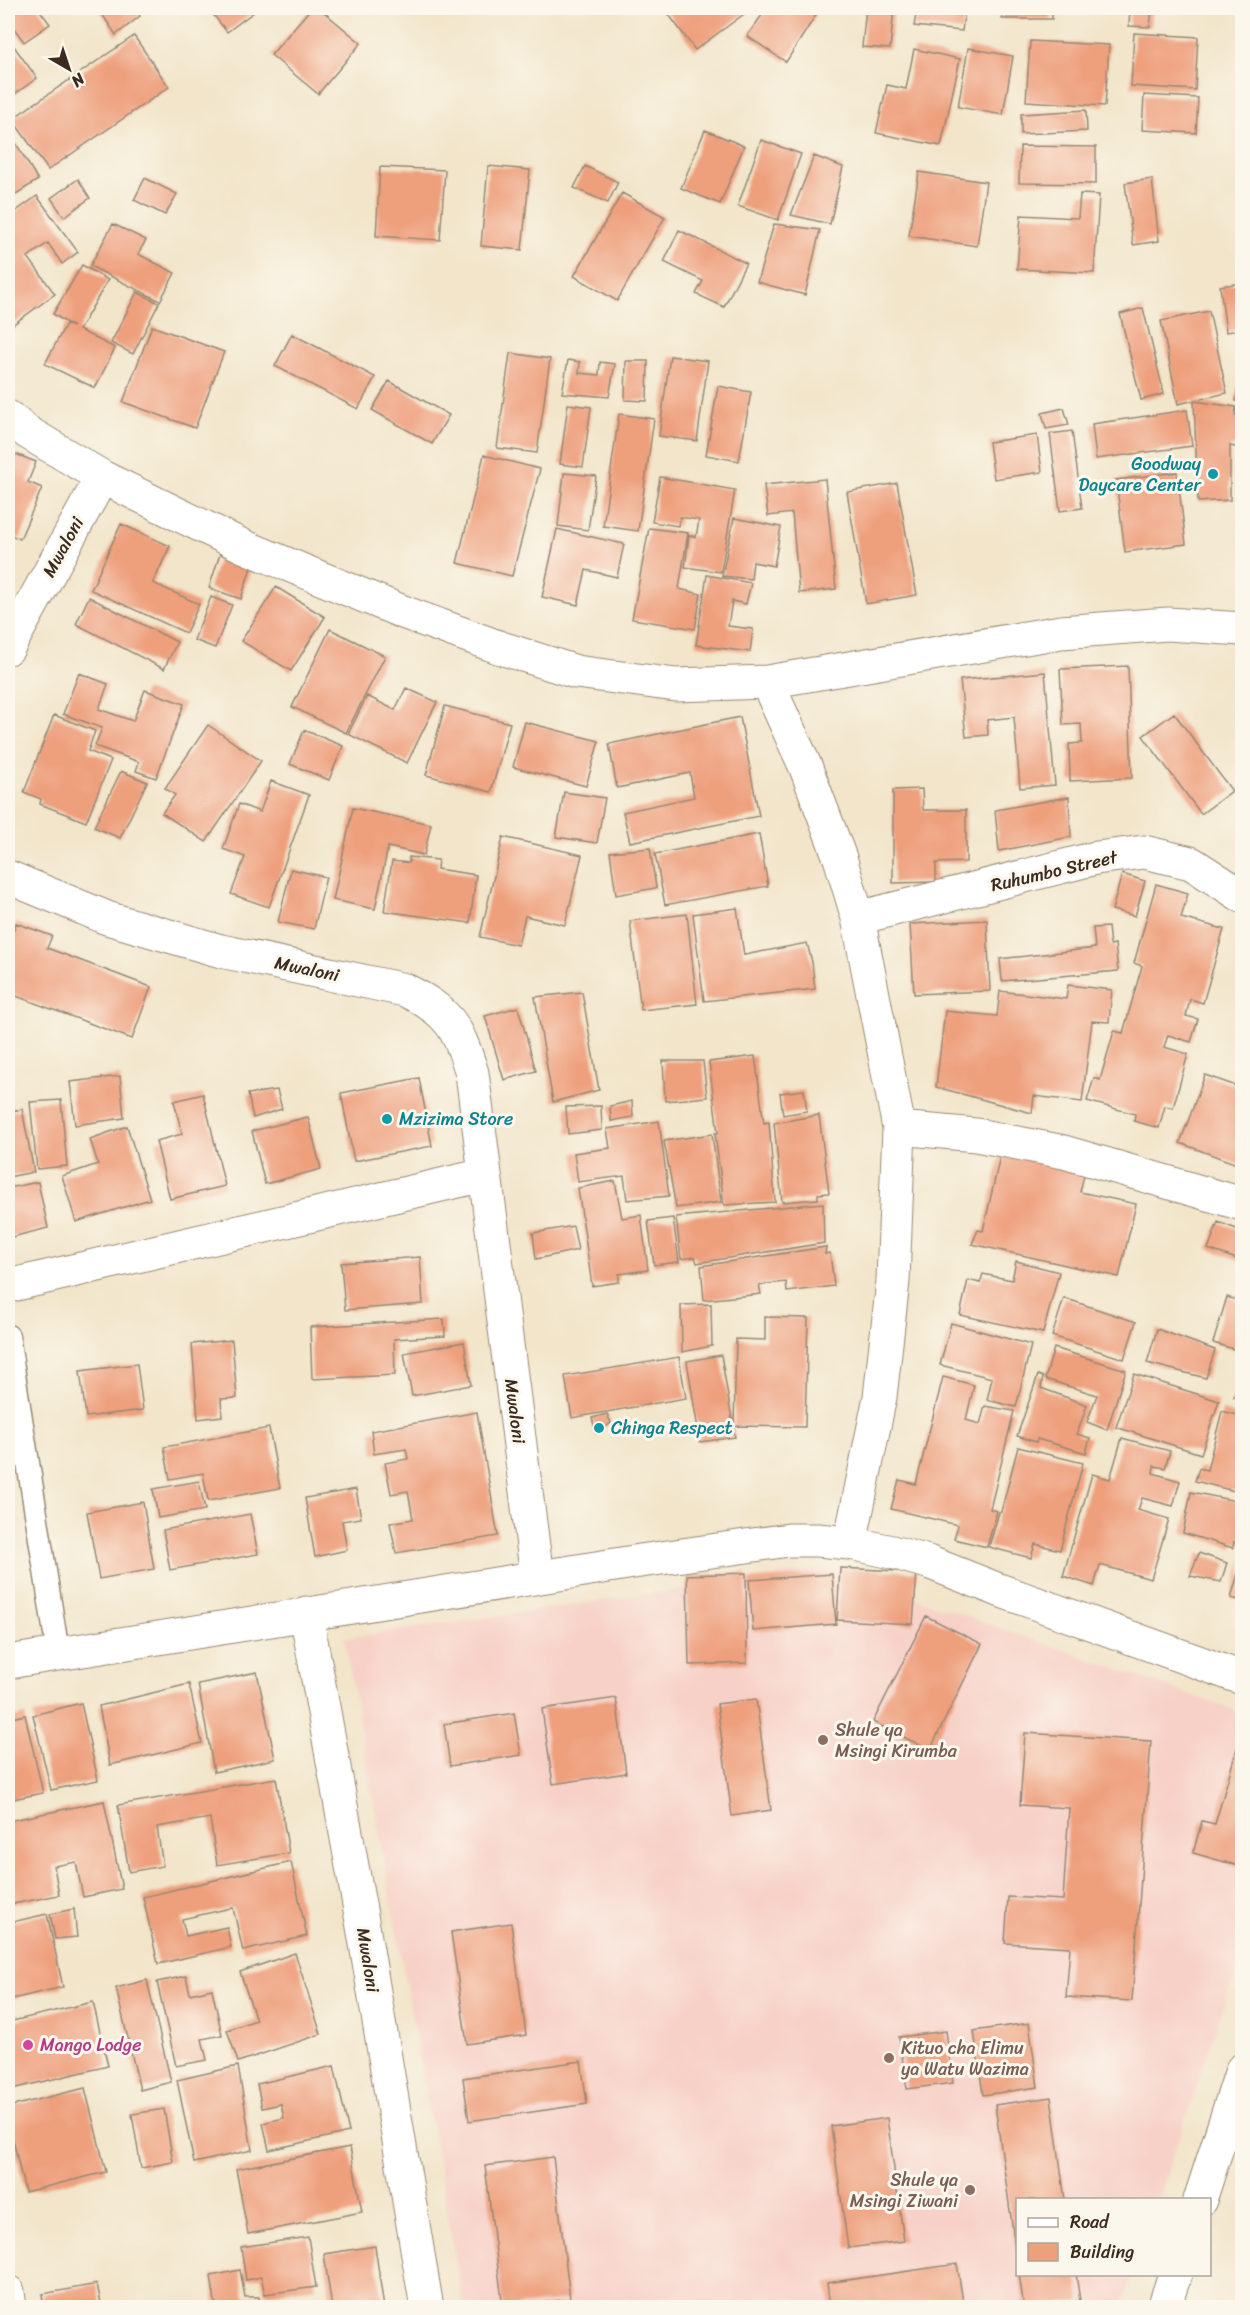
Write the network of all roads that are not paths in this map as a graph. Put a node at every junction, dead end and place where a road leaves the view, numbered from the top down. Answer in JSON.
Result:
{"nodes":[{"id":1,"x":8,"y":417,"type":"edge"},
{"id":2,"x":102,"y":477,"type":"junction"},
{"id":3,"x":1242,"y":629,"type":"edge"},
{"id":4,"x":8,"y":648,"type":"edge"},
{"id":5,"x":767,"y":682,"type":"junction"},
{"id":6,"x":8,"y":877,"type":"edge"},
{"id":7,"x":1242,"y":896,"type":"edge"},
{"id":8,"x":858,"y":918,"type":"junction"},
{"id":9,"x":899,"y":1128,"type":"junction"},
{"id":10,"x":484,"y":1174,"type":"junction"},
{"id":11,"x":1242,"y":1204,"type":"edge"},
{"id":12,"x":8,"y":1286,"type":"edge"},
{"id":13,"x":8,"y":1336,"type":"edge"},
{"id":14,"x":850,"y":1543,"type":"junction"},
{"id":15,"x":537,"y":1577,"type":"junction"},
{"id":16,"x":306,"y":1613,"type":"junction"},
{"id":17,"x":58,"y":1653,"type":"junction"},
{"id":18,"x":8,"y":1662,"type":"edge"},
{"id":19,"x":1242,"y":1678,"type":"edge"},
{"id":20,"x":1242,"y":2070,"type":"edge"},
{"id":21,"x":1200,"y":2198,"type":"edge"},
{"id":22,"x":1174,"y":2276,"type":"edge"},
{"id":23,"x":8,"y":2292,"type":"edge"},
{"id":24,"x":10,"y":2307,"type":"edge"},
{"id":25,"x":427,"y":2307,"type":"edge"},
{"id":26,"x":1164,"y":2307,"type":"edge"}],
"edges":[{"from":1,"to":2,"type":"street"},
{"from":2,"to":4,"type":"street","name":"Mwaloni"},
{"from":2,"to":5,"type":"street"},
{"from":3,"to":5,"type":"street"},
{"from":5,"to":8,"type":"street"},
{"from":6,"to":10,"type":"street","name":"Mwaloni"},
{"from":7,"to":8,"type":"street","name":"Ruhumbo Street"},
{"from":8,"to":9,"type":"street"},
{"from":9,"to":11,"type":"street"},
{"from":9,"to":14,"type":"street"},
{"from":10,"to":12,"type":"street"},
{"from":10,"to":15,"type":"street","name":"Mwaloni"},
{"from":13,"to":17,"type":"lane"},
{"from":14,"to":15,"type":"street"},
{"from":14,"to":19,"type":"street"},
{"from":15,"to":16,"type":"street"},
{"from":16,"to":17,"type":"street"},
{"from":16,"to":25,"type":"street","name":"Mwaloni"},
{"from":17,"to":18,"type":"street"},
{"from":20,"to":21,"type":"street"},
{"from":22,"to":26,"type":"street"},
{"from":23,"to":24,"type":"street"}]}
